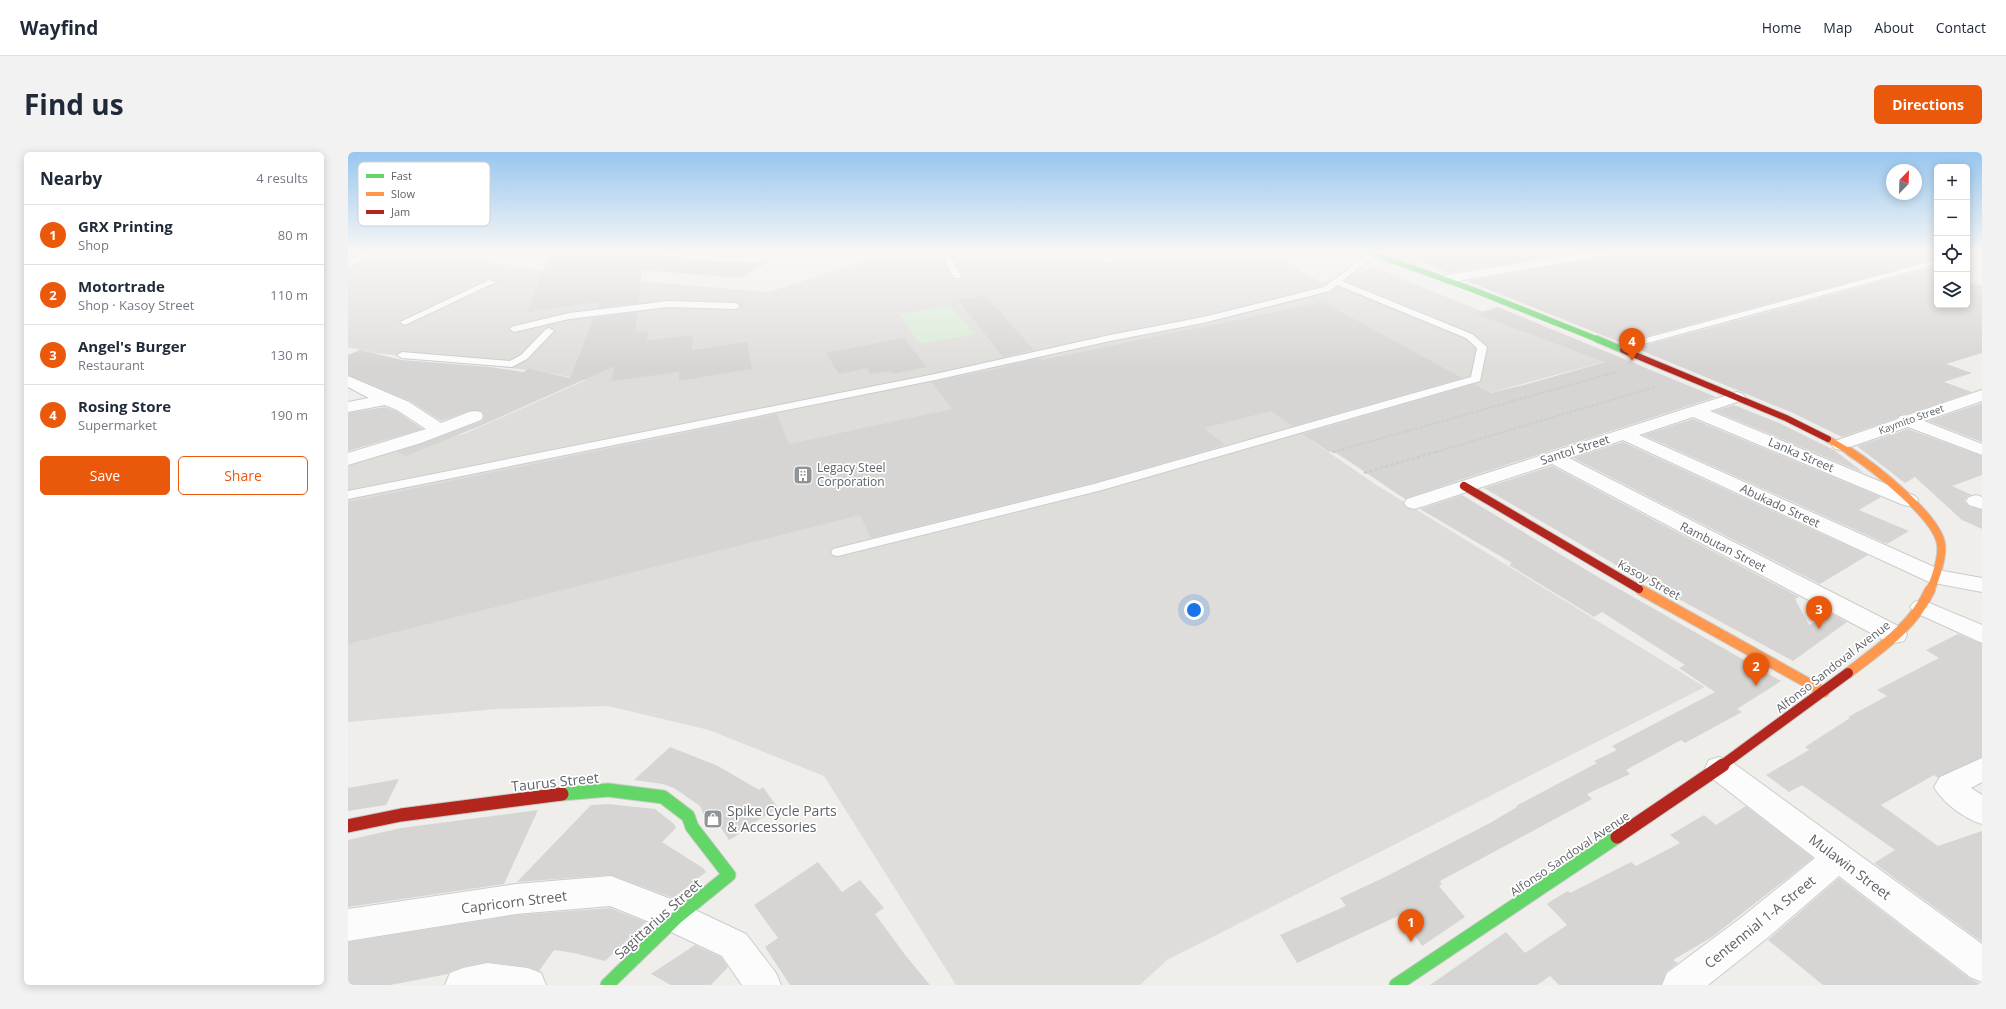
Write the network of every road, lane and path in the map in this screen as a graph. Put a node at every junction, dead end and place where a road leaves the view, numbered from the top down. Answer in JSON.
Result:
{"nodes":[{"id":1,"x":475,"y":290,"type":"edge"},
{"id":2,"x":1324,"y":290,"type":"edge"},
{"id":3,"x":1356,"y":290,"type":"edge"},
{"id":4,"x":1473,"y":290,"type":"edge"},
{"id":5,"x":1829,"y":290,"type":"edge"},
{"id":6,"x":736,"y":306,"type":"dead end"},
{"id":7,"x":404,"y":322,"type":"dead end"},
{"id":8,"x":514,"y":329,"type":"dead end"},
{"id":9,"x":549,"y":331,"type":"dead end"},
{"id":10,"x":1619,"y":348,"type":"junction"},
{"id":11,"x":402,"y":355,"type":"dead end"},
{"id":12,"x":1652,"y":362,"type":"junction"},
{"id":13,"x":1688,"y":377,"type":"junction"},
{"id":14,"x":348,"y":381,"type":"edge"},
{"id":15,"x":1982,"y":395,"type":"edge"},
{"id":16,"x":1737,"y":397,"type":"junction"},
{"id":17,"x":386,"y":400,"type":"junction"},
{"id":18,"x":1966,"y":400,"type":"junction"},
{"id":19,"x":1982,"y":406,"type":"edge"},
{"id":20,"x":348,"y":408,"type":"edge"},
{"id":21,"x":1694,"y":411,"type":"junction"},
{"id":22,"x":475,"y":416,"type":"dead end"},
{"id":23,"x":1906,"y":420,"type":"junction"},
{"id":24,"x":440,"y":430,"type":"junction"},
{"id":25,"x":1623,"y":434,"type":"junction"},
{"id":26,"x":1841,"y":445,"type":"junction"},
{"id":27,"x":1982,"y":450,"type":"edge"},
{"id":28,"x":1332,"y":452,"type":"dead end"},
{"id":29,"x":1553,"y":457,"type":"junction"},
{"id":30,"x":348,"y":459,"type":"edge"},
{"id":31,"x":1364,"y":473,"type":"dead end"},
{"id":32,"x":1464,"y":486,"type":"junction"},
{"id":33,"x":348,"y":495,"type":"edge"},
{"id":34,"x":1908,"y":500,"type":"junction"},
{"id":35,"x":1414,"y":504,"type":"dead end"},
{"id":36,"x":838,"y":552,"type":"dead end"},
{"id":37,"x":1937,"y":577,"type":"junction"},
{"id":38,"x":1982,"y":585,"type":"edge"},
{"id":39,"x":1922,"y":606,"type":"junction"},
{"id":40,"x":1896,"y":635,"type":"junction"},
{"id":41,"x":1982,"y":635,"type":"edge"},
{"id":42,"x":1824,"y":692,"type":"junction"},
{"id":43,"x":1719,"y":768,"type":"junction"},
{"id":44,"x":1982,"y":769,"type":"edge"},
{"id":45,"x":1982,"y":812,"type":"edge"},
{"id":46,"x":348,"y":826,"type":"edge"},
{"id":47,"x":1838,"y":858,"type":"junction"},
{"id":48,"x":729,"y":875,"type":"joint"},
{"id":49,"x":676,"y":918,"type":"junction"},
{"id":50,"x":348,"y":925,"type":"edge"},
{"id":51,"x":1982,"y":965,"type":"edge"},
{"id":52,"x":463,"y":985,"type":"edge"},
{"id":53,"x":528,"y":985,"type":"edge"},
{"id":54,"x":607,"y":985,"type":"edge"},
{"id":55,"x":762,"y":985,"type":"edge"},
{"id":56,"x":1396,"y":985,"type":"edge"},
{"id":57,"x":1680,"y":985,"type":"edge"}],
"edges":[{"from":1,"to":7,"type":"lane"},
{"from":2,"to":33,"type":"lane"},
{"from":3,"to":36,"type":"lane"},
{"from":4,"to":10,"type":"main road","name":"Alfonso Sandoval Avenue"},
{"from":5,"to":10,"type":"lane"},
{"from":6,"to":8,"type":"lane"},
{"from":9,"to":11,"type":"lane"},
{"from":10,"to":12,"type":"main road","name":"Alfonso Sandoval Avenue"},
{"from":12,"to":13,"type":"main road","name":"Alfonso Sandoval Avenue"},
{"from":12,"to":28,"type":"path"},
{"from":13,"to":16,"type":"main road","name":"Alfonso Sandoval Avenue"},
{"from":13,"to":31,"type":"path"},
{"from":14,"to":17,"type":"street"},
{"from":15,"to":18,"type":"street","name":"Kaymito Street"},
{"from":16,"to":21,"type":"street","name":"Santol Street"},
{"from":16,"to":26,"type":"main road","name":"Alfonso Sandoval Avenue"},
{"from":17,"to":20,"type":"street"},
{"from":17,"to":24,"type":"street"},
{"from":18,"to":19,"type":"street"},
{"from":18,"to":23,"type":"street","name":"Kaymito Street"},
{"from":21,"to":25,"type":"street","name":"Santol Street"},
{"from":21,"to":34,"type":"street","name":"Lanka Street"},
{"from":22,"to":24,"type":"street"},
{"from":23,"to":26,"type":"street","name":"Kaymito Street"},
{"from":23,"to":27,"type":"street"},
{"from":24,"to":30,"type":"street"},
{"from":25,"to":29,"type":"street","name":"Santol Street"},
{"from":25,"to":37,"type":"street","name":"Abukado Street"},
{"from":26,"to":34,"type":"main road","name":"Alfonso Sandoval Avenue"},
{"from":29,"to":32,"type":"street","name":"Santol Street"},
{"from":29,"to":40,"type":"street","name":"Rambutan Street"},
{"from":32,"to":35,"type":"street","name":"Santol Street"},
{"from":32,"to":42,"type":"main road","name":"Kasoy Street"},
{"from":34,"to":37,"type":"main road","name":"Alfonso Sandoval Avenue"},
{"from":37,"to":38,"type":"street","name":"Abukado Street"},
{"from":37,"to":39,"type":"main road","name":"Alfonso Sandoval Avenue"},
{"from":39,"to":40,"type":"main road","name":"Alfonso Sandoval Avenue"},
{"from":39,"to":41,"type":"street"},
{"from":40,"to":42,"type":"main road","name":"Alfonso Sandoval Avenue"},
{"from":42,"to":43,"type":"main road","name":"Alfonso Sandoval Avenue"},
{"from":43,"to":47,"type":"street","name":"Mulawin Street"},
{"from":43,"to":56,"type":"main road","name":"Alfonso Sandoval Avenue"},
{"from":44,"to":45,"type":"street"},
{"from":46,"to":48,"type":"main road","name":"Taurus Street"},
{"from":47,"to":51,"type":"street","name":"Mulawin Street"},
{"from":47,"to":57,"type":"street","name":"Centennial 1-A Street"},
{"from":48,"to":49,"type":"main road","name":"Sagittarius Street"},
{"from":49,"to":50,"type":"street","name":"Capricorn Street"},
{"from":49,"to":54,"type":"main road","name":"Sagittarius Street"},
{"from":49,"to":55,"type":"street","name":"Capricorn Street"},
{"from":52,"to":53,"type":"street"}]}
